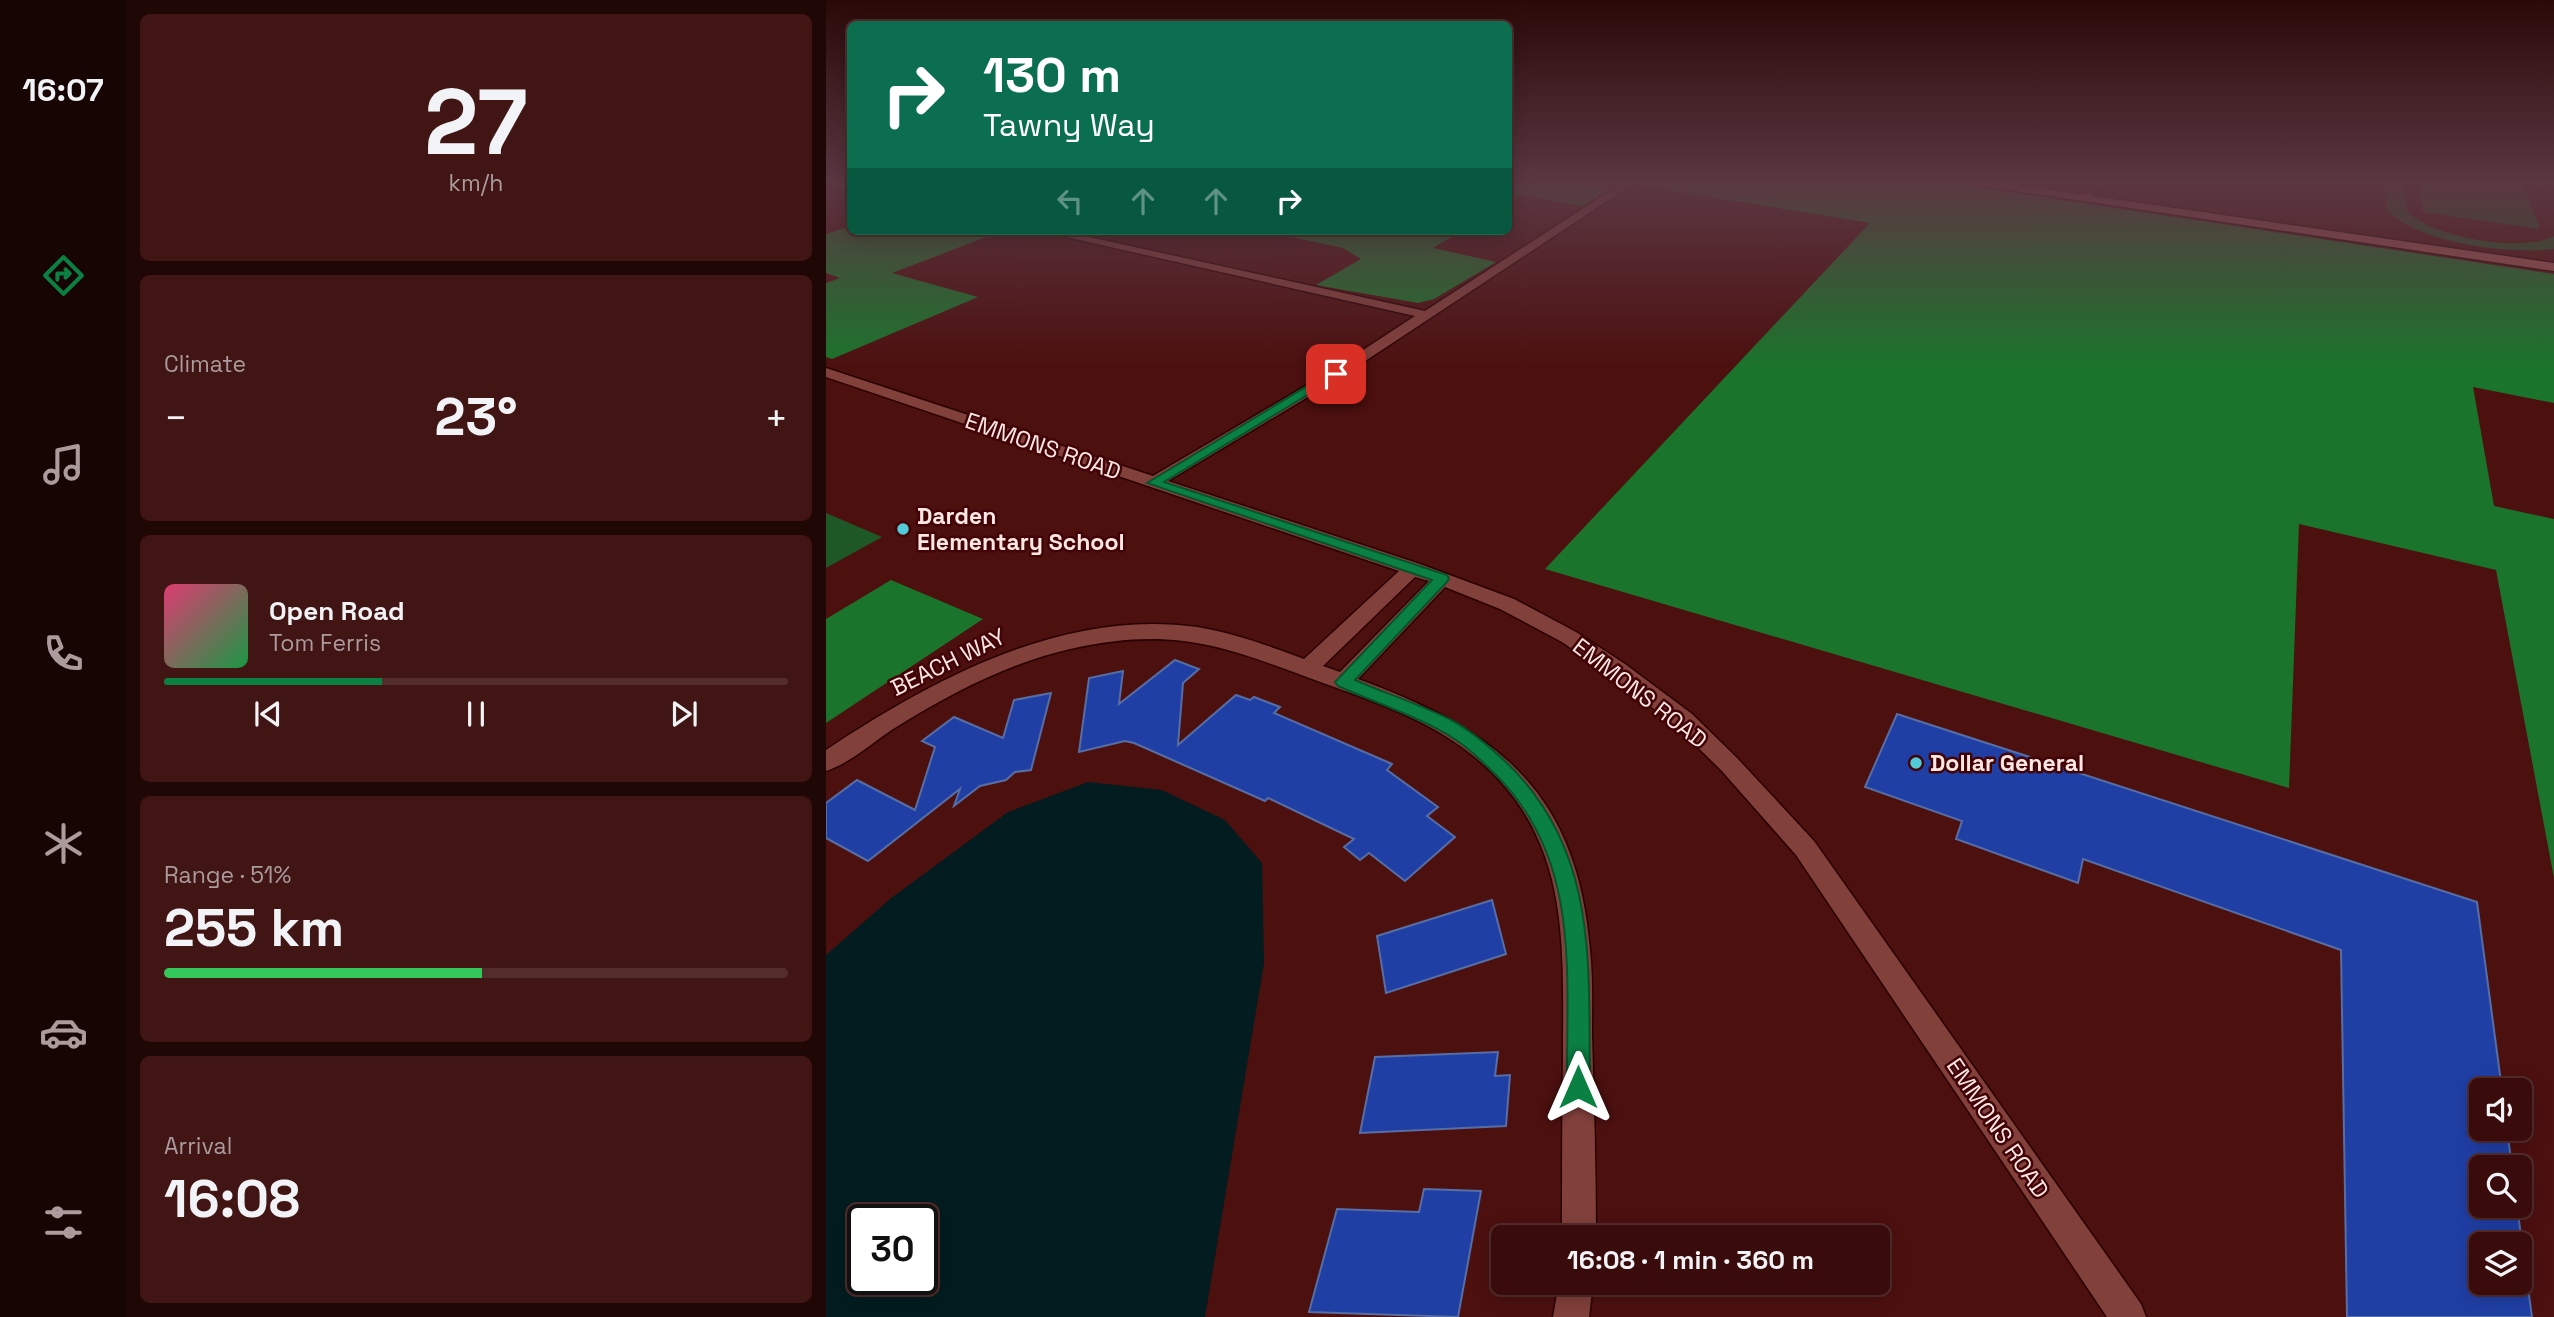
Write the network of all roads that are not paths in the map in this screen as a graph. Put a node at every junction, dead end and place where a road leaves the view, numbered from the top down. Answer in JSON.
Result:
{"nodes":[{"id":1,"x":1103,"y":243,"type":"edge"},
{"id":2,"x":1537,"y":243,"type":"edge"},
{"id":3,"x":2395,"y":243,"type":"edge"},
{"id":4,"x":2554,"y":267,"type":"edge"},
{"id":5,"x":1427,"y":315,"type":"junction"},
{"id":6,"x":826,"y":372,"type":"edge"},
{"id":7,"x":1153,"y":483,"type":"junction"},
{"id":8,"x":1413,"y":568,"type":"junction"},
{"id":9,"x":1442,"y":579,"type":"junction"},
{"id":10,"x":1307,"y":669,"type":"junction"},
{"id":11,"x":1343,"y":682,"type":"junction"},
{"id":12,"x":826,"y":762,"type":"edge"},
{"id":13,"x":1579,"y":1225,"type":"edge"},
{"id":14,"x":1574,"y":1295,"type":"edge"},
{"id":15,"x":1571,"y":1317,"type":"edge"},
{"id":16,"x":2128,"y":1317,"type":"edge"}],
"edges":[{"from":1,"to":5,"type":"street"},
{"from":2,"to":5,"type":"street"},
{"from":3,"to":4,"type":"street"},
{"from":5,"to":7,"type":"street"},
{"from":6,"to":7,"type":"street","name":"EMMONS ROAD"},
{"from":7,"to":8,"type":"street","name":"EMMONS ROAD"},
{"from":8,"to":9,"type":"street","name":"EMMONS ROAD"},
{"from":8,"to":10,"type":"street"},
{"from":9,"to":11,"type":"street"},
{"from":9,"to":16,"type":"street","name":"EMMONS ROAD"},
{"from":10,"to":11,"type":"street","name":"BEACH WAY"},
{"from":10,"to":12,"type":"street","name":"BEACH WAY"},
{"from":11,"to":13,"type":"street","name":"BEACH WAY"},
{"from":14,"to":15,"type":"street"}]}
